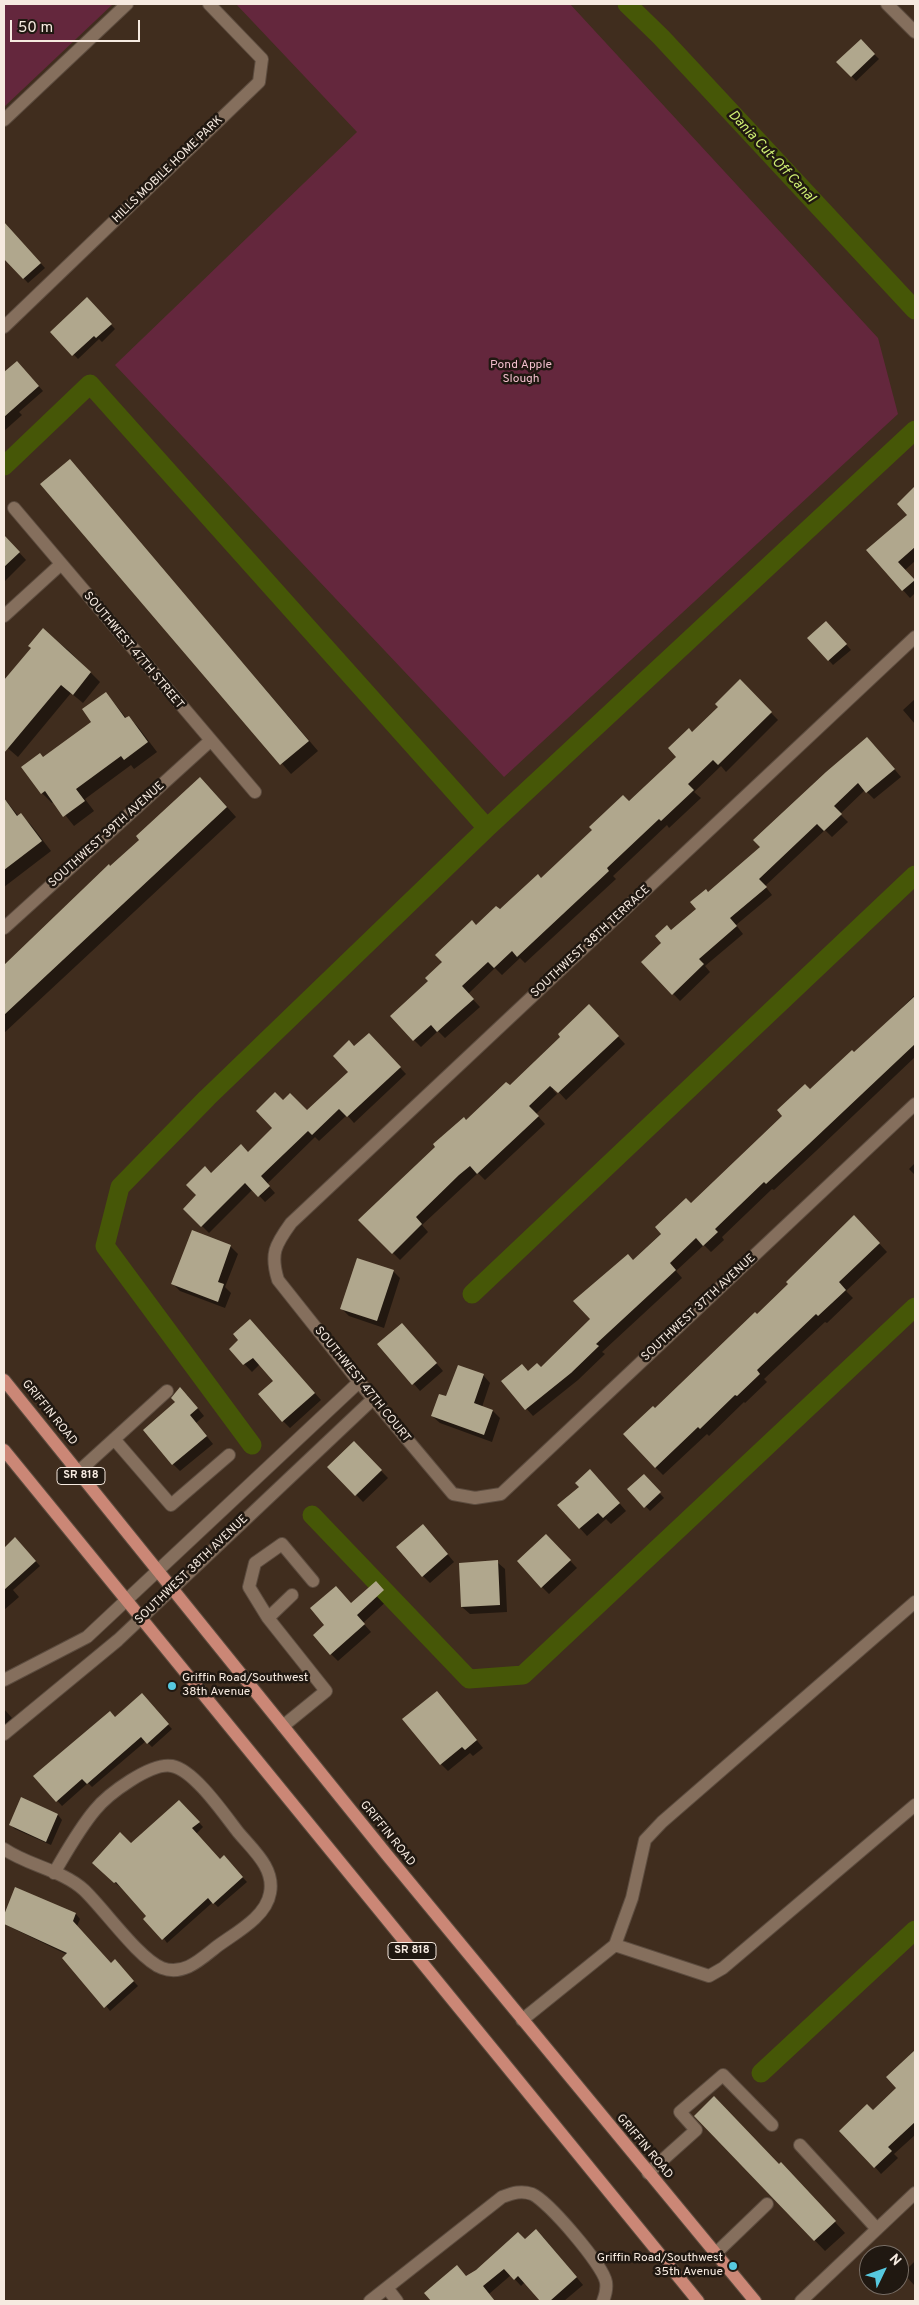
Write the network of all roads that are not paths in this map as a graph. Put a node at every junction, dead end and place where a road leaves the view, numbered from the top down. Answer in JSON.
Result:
{"nodes":[{"id":1,"x":127,"y":4,"type":"edge"},
{"id":2,"x":209,"y":4,"type":"edge"},
{"id":3,"x":886,"y":4,"type":"edge"},
{"id":4,"x":915,"y":32,"type":"edge"},
{"id":5,"x":4,"y":120,"type":"edge"},
{"id":6,"x":4,"y":327,"type":"edge"},
{"id":7,"x":14,"y":508,"type":"dead end"},
{"id":8,"x":60,"y":565,"type":"junction"},
{"id":9,"x":4,"y":616,"type":"edge"},
{"id":10,"x":915,"y":637,"type":"edge"},
{"id":11,"x":210,"y":741,"type":"junction"},
{"id":12,"x":255,"y":792,"type":"dead end"},
{"id":13,"x":4,"y":928,"type":"edge"},
{"id":14,"x":915,"y":1104,"type":"edge"},
{"id":15,"x":274,"y":1252,"type":"joint"},
{"id":16,"x":4,"y":1380,"type":"edge"},
{"id":17,"x":359,"y":1382,"type":"junction"},
{"id":18,"x":167,"y":1391,"type":"dead end"},
{"id":19,"x":372,"y":1398,"type":"junction"},
{"id":20,"x":114,"y":1438,"type":"junction"},
{"id":21,"x":4,"y":1450,"type":"edge"},
{"id":22,"x":228,"y":1455,"type":"dead end"},
{"id":23,"x":78,"y":1472,"type":"junction"},
{"id":24,"x":475,"y":1498,"type":"joint"},
{"id":25,"x":158,"y":1572,"type":"junction"},
{"id":26,"x":313,"y":1582,"type":"dead end"},
{"id":27,"x":172,"y":1589,"type":"junction"},
{"id":28,"x":292,"y":1595,"type":"dead end"},
{"id":29,"x":127,"y":1600,"type":"junction"},
{"id":30,"x":915,"y":1602,"type":"edge"},
{"id":31,"x":141,"y":1618,"type":"junction"},
{"id":32,"x":268,"y":1618,"type":"junction"},
{"id":33,"x":4,"y":1680,"type":"edge"},
{"id":34,"x":283,"y":1726,"type":"junction"},
{"id":35,"x":4,"y":1734,"type":"edge"},
{"id":36,"x":915,"y":1805,"type":"edge"},
{"id":37,"x":4,"y":1849,"type":"edge"},
{"id":38,"x":54,"y":1873,"type":"junction"},
{"id":39,"x":615,"y":1945,"type":"junction"},
{"id":40,"x":522,"y":2020,"type":"junction"},
{"id":41,"x":772,"y":2125,"type":"dead end"},
{"id":42,"x":800,"y":2145,"type":"dead end"},
{"id":43,"x":648,"y":2173,"type":"junction"},
{"id":44,"x":915,"y":2193,"type":"edge"},
{"id":45,"x":767,"y":2204,"type":"dead end"},
{"id":46,"x":877,"y":2229,"type":"junction"},
{"id":47,"x":715,"y":2254,"type":"junction"},
{"id":48,"x":386,"y":2288,"type":"junction"},
{"id":49,"x":370,"y":2301,"type":"edge"},
{"id":50,"x":397,"y":2301,"type":"edge"},
{"id":51,"x":603,"y":2301,"type":"edge"},
{"id":52,"x":698,"y":2301,"type":"edge"},
{"id":53,"x":755,"y":2301,"type":"edge"},
{"id":54,"x":801,"y":2301,"type":"edge"}],
"edges":[{"from":1,"to":5,"type":"street"},
{"from":2,"to":6,"type":"street","name":"HILLS MOBILE HOME PARK"},
{"from":3,"to":4,"type":"street"},
{"from":7,"to":8,"type":"street","name":"SOUTHWEST 47TH STREET"},
{"from":8,"to":9,"type":"street"},
{"from":8,"to":11,"type":"street","name":"SOUTHWEST 47TH STREET"},
{"from":10,"to":15,"type":"street","name":"SOUTHWEST 38TH TERRACE"},
{"from":11,"to":12,"type":"street","name":"SOUTHWEST 47TH STREET"},
{"from":11,"to":13,"type":"street","name":"SOUTHWEST 39TH AVENUE"},
{"from":14,"to":24,"type":"street","name":"SOUTHWEST 37TH AVENUE"},
{"from":15,"to":17,"type":"street","name":"SOUTHWEST 47TH COURT"},
{"from":16,"to":23,"type":"main road","name":"GRIFFIN ROAD","number":"SR 818"},
{"from":17,"to":19,"type":"street","name":"SOUTHWEST 47TH COURT"},
{"from":17,"to":25,"type":"street","name":"SOUTHWEST 38TH AVENUE"},
{"from":18,"to":20,"type":"street"},
{"from":19,"to":24,"type":"street","name":"SOUTHWEST 47TH COURT"},
{"from":19,"to":27,"type":"street","name":"SOUTHWEST 38TH AVENUE"},
{"from":20,"to":22,"type":"street"},
{"from":20,"to":23,"type":"street"},
{"from":21,"to":29,"type":"main road","number":"SR 818"},
{"from":23,"to":25,"type":"main road","name":"GRIFFIN ROAD","number":"SR 818"},
{"from":25,"to":27,"type":"main road","name":"GRIFFIN ROAD","number":"SR 818"},
{"from":25,"to":29,"type":"street","name":"SOUTHWEST 38TH AVENUE"},
{"from":26,"to":32,"type":"street"},
{"from":27,"to":31,"type":"street","name":"SOUTHWEST 38TH AVENUE"},
{"from":27,"to":34,"type":"main road","name":"GRIFFIN ROAD","number":"SR 818"},
{"from":28,"to":32,"type":"street"},
{"from":29,"to":31,"type":"main road","number":"SR 818"},
{"from":29,"to":33,"type":"street","name":"SOUTHWEST 38TH AVENUE"},
{"from":30,"to":39,"type":"street"},
{"from":31,"to":35,"type":"street","name":"SOUTHWEST 38TH AVENUE"},
{"from":31,"to":52,"type":"main road","number":"SR 818"},
{"from":32,"to":34,"type":"street"},
{"from":34,"to":40,"type":"main road","name":"GRIFFIN ROAD","number":"SR 818"},
{"from":36,"to":39,"type":"street"},
{"from":37,"to":38,"type":"street"},
{"from":38,"to":38,"type":"street"},
{"from":39,"to":40,"type":"street"},
{"from":40,"to":43,"type":"main road","name":"GRIFFIN ROAD","number":"SR 818"},
{"from":41,"to":43,"type":"street"},
{"from":42,"to":46,"type":"street"},
{"from":43,"to":47,"type":"main road","name":"GRIFFIN ROAD","number":"SR 818"},
{"from":44,"to":46,"type":"street"},
{"from":45,"to":47,"type":"street"},
{"from":46,"to":54,"type":"street"},
{"from":47,"to":53,"type":"main road","name":"GRIFFIN ROAD","number":"SR 818"},
{"from":48,"to":49,"type":"street"},
{"from":48,"to":50,"type":"street"},
{"from":48,"to":51,"type":"street"}]}
